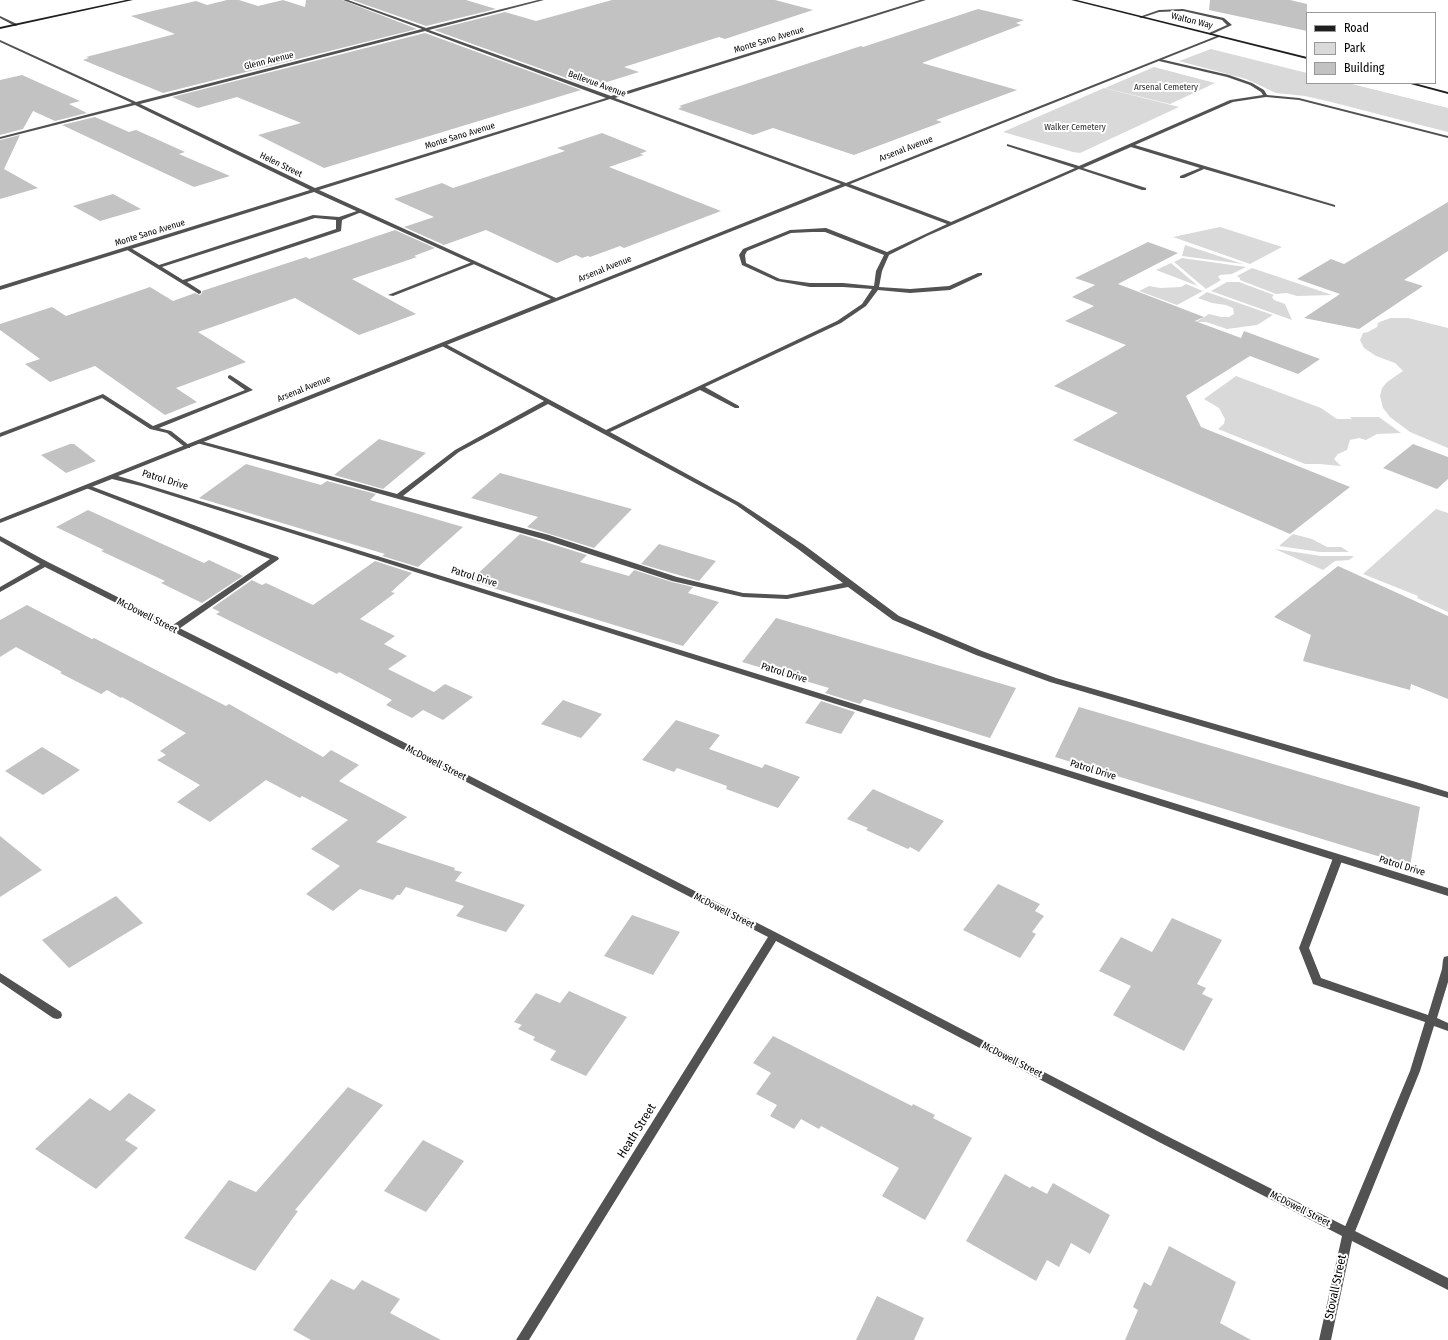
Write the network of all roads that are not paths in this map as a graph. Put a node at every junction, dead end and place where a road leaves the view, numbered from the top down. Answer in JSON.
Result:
{"nodes":[{"id":1,"x":131,"y":0,"type":"edge"},
{"id":2,"x":345,"y":0,"type":"edge"},
{"id":3,"x":542,"y":0,"type":"edge"},
{"id":4,"x":924,"y":0,"type":"edge"},
{"id":5,"x":1073,"y":0,"type":"edge"},
{"id":6,"x":0,"y":17,"type":"edge"},
{"id":7,"x":1141,"y":17,"type":"junction"},
{"id":8,"x":16,"y":25,"type":"junction"},
{"id":9,"x":0,"y":28,"type":"edge"},
{"id":10,"x":425,"y":30,"type":"junction"},
{"id":11,"x":1210,"y":34,"type":"junction"},
{"id":12,"x":1218,"y":36,"type":"junction"},
{"id":13,"x":0,"y":41,"type":"edge"},
{"id":14,"x":1306,"y":58,"type":"edge"},
{"id":15,"x":1160,"y":60,"type":"junction"},
{"id":16,"x":1413,"y":84,"type":"edge"},
{"id":17,"x":1448,"y":93,"type":"edge"},
{"id":18,"x":1266,"y":96,"type":"junction"},
{"id":19,"x":611,"y":98,"type":"junction"},
{"id":20,"x":135,"y":103,"type":"junction"},
{"id":21,"x":1448,"y":137,"type":"edge"},
{"id":22,"x":0,"y":138,"type":"edge"},
{"id":23,"x":1009,"y":145,"type":"dead end"},
{"id":24,"x":1129,"y":145,"type":"junction"},
{"id":25,"x":1205,"y":167,"type":"junction"},
{"id":26,"x":1079,"y":168,"type":"junction"},
{"id":27,"x":1182,"y":177,"type":"dead end"},
{"id":28,"x":845,"y":184,"type":"junction"},
{"id":29,"x":1144,"y":189,"type":"dead end"},
{"id":30,"x":314,"y":190,"type":"junction"},
{"id":31,"x":1333,"y":206,"type":"dead end"},
{"id":32,"x":362,"y":212,"type":"junction"},
{"id":33,"x":339,"y":219,"type":"junction"},
{"id":34,"x":952,"y":224,"type":"junction"},
{"id":35,"x":127,"y":248,"type":"junction"},
{"id":36,"x":887,"y":254,"type":"junction"},
{"id":37,"x":474,"y":263,"type":"junction"},
{"id":38,"x":158,"y":267,"type":"junction"},
{"id":39,"x":980,"y":274,"type":"dead end"},
{"id":40,"x":183,"y":282,"type":"junction"},
{"id":41,"x":0,"y":288,"type":"edge"},
{"id":42,"x":876,"y":288,"type":"junction"},
{"id":43,"x":199,"y":292,"type":"dead end"},
{"id":44,"x":391,"y":295,"type":"dead end"},
{"id":45,"x":556,"y":300,"type":"junction"},
{"id":46,"x":444,"y":345,"type":"junction"},
{"id":47,"x":230,"y":377,"type":"dead end"},
{"id":48,"x":700,"y":387,"type":"junction"},
{"id":49,"x":549,"y":401,"type":"junction"},
{"id":50,"x":737,"y":407,"type":"dead end"},
{"id":51,"x":152,"y":428,"type":"junction"},
{"id":52,"x":606,"y":432,"type":"junction"},
{"id":53,"x":0,"y":435,"type":"edge"},
{"id":54,"x":199,"y":442,"type":"junction"},
{"id":55,"x":188,"y":447,"type":"junction"},
{"id":56,"x":112,"y":477,"type":"junction"},
{"id":57,"x":88,"y":487,"type":"junction"},
{"id":58,"x":397,"y":497,"type":"junction"},
{"id":59,"x":0,"y":521,"type":"edge"},
{"id":60,"x":0,"y":538,"type":"edge"},
{"id":61,"x":45,"y":564,"type":"junction"},
{"id":62,"x":849,"y":584,"type":"junction"},
{"id":63,"x":0,"y":590,"type":"edge"},
{"id":64,"x":174,"y":629,"type":"junction"},
{"id":65,"x":1448,"y":796,"type":"edge"},
{"id":66,"x":1338,"y":858,"type":"junction"},
{"id":67,"x":1448,"y":892,"type":"edge"},
{"id":68,"x":774,"y":936,"type":"junction"},
{"id":69,"x":1448,"y":960,"type":"edge"},
{"id":70,"x":0,"y":977,"type":"edge"},
{"id":71,"x":57,"y":1015,"type":"dead end"},
{"id":72,"x":1431,"y":1020,"type":"junction"},
{"id":73,"x":1448,"y":1027,"type":"edge"},
{"id":74,"x":1348,"y":1234,"type":"junction"},
{"id":75,"x":1448,"y":1284,"type":"edge"},
{"id":76,"x":522,"y":1340,"type":"edge"},
{"id":77,"x":1325,"y":1340,"type":"edge"}],
"edges":[{"from":1,"to":8,"type":"main road"},
{"from":2,"to":10,"type":"street","name":"Bellevue Avenue"},
{"from":3,"to":10,"type":"street","name":"Glenn Avenue"},
{"from":4,"to":19,"type":"street","name":"Monte Sano Avenue"},
{"from":5,"to":7,"type":"main road","name":"Walton Way"},
{"from":6,"to":8,"type":"street"},
{"from":7,"to":11,"type":"main road","name":"Walton Way"},
{"from":7,"to":11,"type":"street"},
{"from":8,"to":9,"type":"main road"},
{"from":10,"to":19,"type":"street","name":"Bellevue Avenue"},
{"from":10,"to":20,"type":"street","name":"Glenn Avenue"},
{"from":11,"to":12,"type":"main road","name":"Walton Way"},
{"from":12,"to":14,"type":"main road","name":"Walton Way"},
{"from":12,"to":15,"type":"street","name":"Arsenal Avenue"},
{"from":13,"to":20,"type":"street","name":"Helen Street"},
{"from":15,"to":18,"type":"street"},
{"from":15,"to":28,"type":"street","name":"Arsenal Avenue"},
{"from":16,"to":17,"type":"main road"},
{"from":18,"to":21,"type":"street"},
{"from":18,"to":24,"type":"street"},
{"from":19,"to":28,"type":"street","name":"Bellevue Avenue"},
{"from":19,"to":30,"type":"street","name":"Monte Sano Avenue"},
{"from":20,"to":22,"type":"street","name":"Glenn Avenue"},
{"from":20,"to":30,"type":"street","name":"Helen Street"},
{"from":23,"to":26,"type":"street"},
{"from":24,"to":25,"type":"street"},
{"from":24,"to":26,"type":"street"},
{"from":25,"to":27,"type":"street"},
{"from":25,"to":31,"type":"street"},
{"from":26,"to":29,"type":"street"},
{"from":26,"to":34,"type":"street"},
{"from":28,"to":34,"type":"street","name":"Bellevue Avenue"},
{"from":28,"to":45,"type":"street","name":"Arsenal Avenue"},
{"from":30,"to":32,"type":"street","name":"Helen Street"},
{"from":30,"to":35,"type":"street","name":"Monte Sano Avenue"},
{"from":32,"to":33,"type":"street"},
{"from":32,"to":37,"type":"street","name":"Helen Street"},
{"from":33,"to":38,"type":"street"},
{"from":33,"to":40,"type":"street"},
{"from":34,"to":36,"type":"street"},
{"from":35,"to":38,"type":"street"},
{"from":35,"to":41,"type":"street","name":"Monte Sano Avenue"},
{"from":36,"to":42,"type":"street"},
{"from":36,"to":42,"type":"street"},
{"from":37,"to":44,"type":"street"},
{"from":37,"to":45,"type":"street","name":"Helen Street"},
{"from":38,"to":40,"type":"street"},
{"from":39,"to":42,"type":"street"},
{"from":40,"to":43,"type":"street"},
{"from":42,"to":48,"type":"street"},
{"from":45,"to":46,"type":"street","name":"Arsenal Avenue"},
{"from":46,"to":49,"type":"street"},
{"from":46,"to":54,"type":"street","name":"Arsenal Avenue"},
{"from":47,"to":51,"type":"street"},
{"from":48,"to":50,"type":"street"},
{"from":48,"to":52,"type":"street"},
{"from":49,"to":52,"type":"street"},
{"from":49,"to":58,"type":"street"},
{"from":51,"to":53,"type":"street"},
{"from":51,"to":55,"type":"street"},
{"from":52,"to":62,"type":"street"},
{"from":54,"to":55,"type":"street","name":"Arsenal Avenue"},
{"from":54,"to":58,"type":"street"},
{"from":55,"to":56,"type":"street","name":"Arsenal Avenue"},
{"from":56,"to":57,"type":"street","name":"Arsenal Avenue"},
{"from":56,"to":66,"type":"street","name":"Patrol Drive"},
{"from":57,"to":59,"type":"street","name":"Arsenal Avenue"},
{"from":57,"to":64,"type":"street"},
{"from":58,"to":62,"type":"street"},
{"from":60,"to":61,"type":"street","name":"McDowell Street"},
{"from":61,"to":63,"type":"street"},
{"from":61,"to":64,"type":"street","name":"McDowell Street"},
{"from":62,"to":65,"type":"street"},
{"from":64,"to":68,"type":"street","name":"McDowell Street"},
{"from":66,"to":67,"type":"street","name":"Patrol Drive"},
{"from":66,"to":72,"type":"street"},
{"from":68,"to":74,"type":"street","name":"McDowell Street"},
{"from":68,"to":76,"type":"street","name":"Heath Street"},
{"from":69,"to":72,"type":"street","name":"Stovall Street"},
{"from":70,"to":71,"type":"street"},
{"from":72,"to":73,"type":"street"},
{"from":72,"to":74,"type":"street","name":"Stovall Street"},
{"from":74,"to":75,"type":"street","name":"McDowell Street"},
{"from":74,"to":77,"type":"street","name":"Stovall Street"}]}
